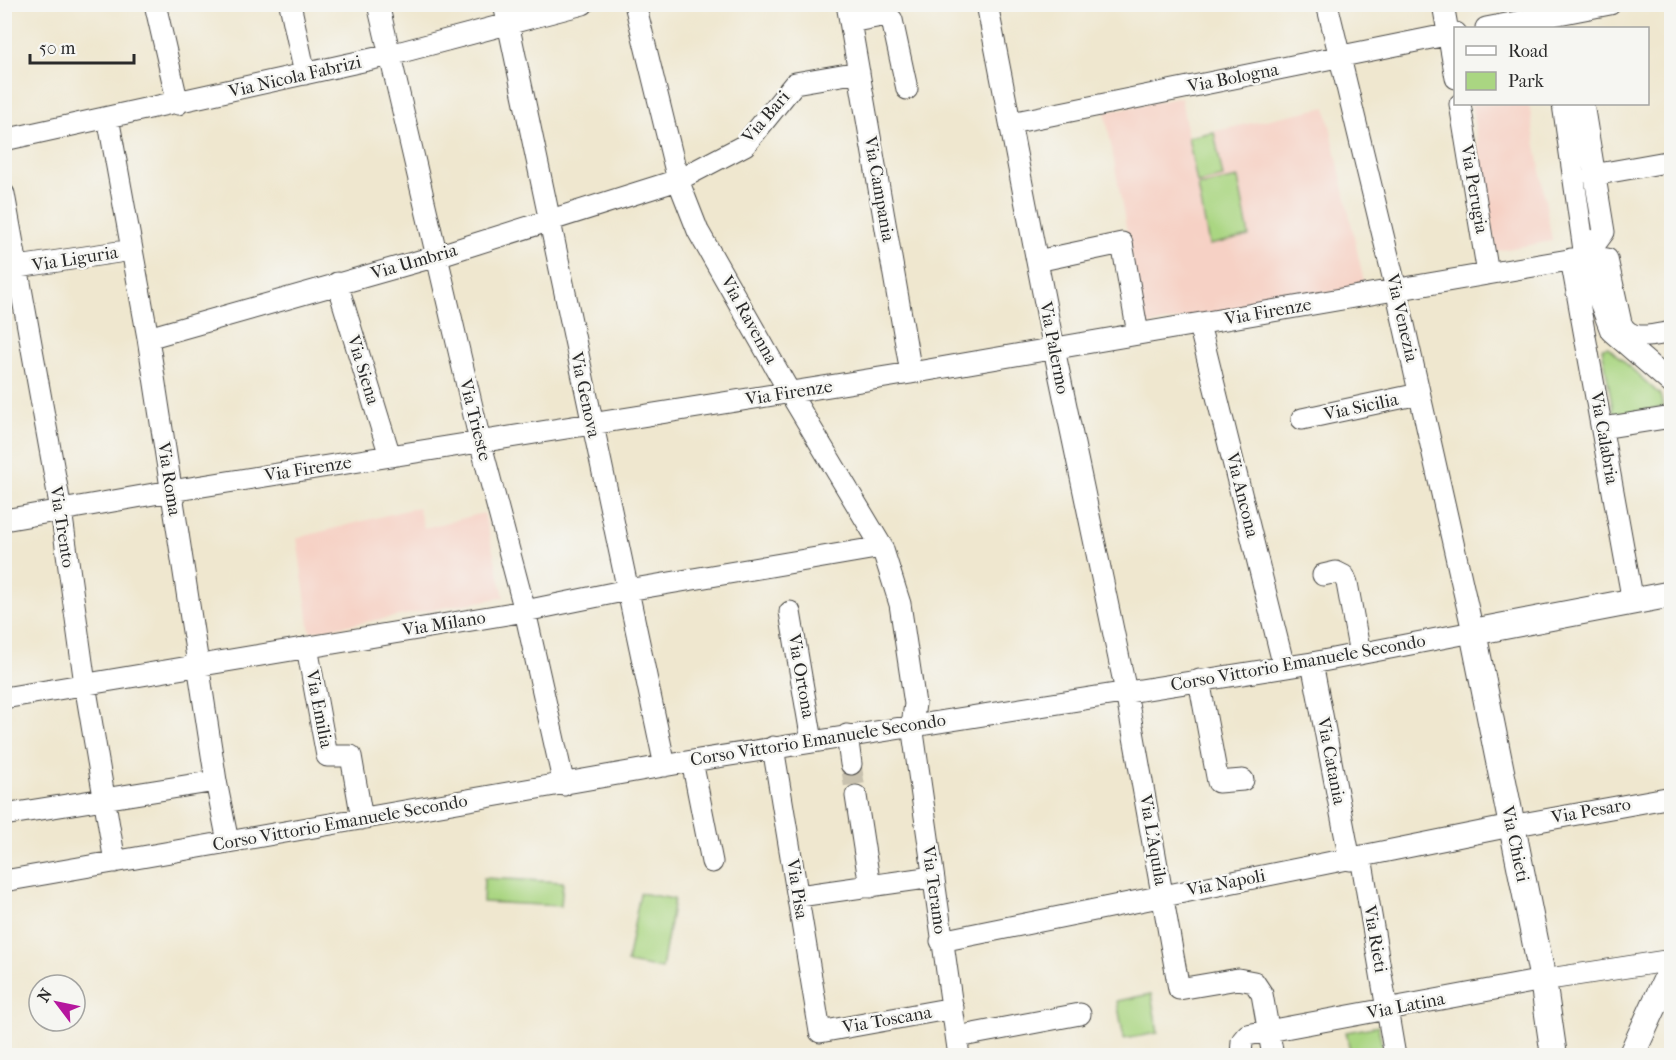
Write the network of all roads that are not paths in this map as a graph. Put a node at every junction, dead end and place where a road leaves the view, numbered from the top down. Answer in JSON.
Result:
{"nodes":[{"id":1,"x":155,"y":4,"type":"edge"},
{"id":2,"x":290,"y":4,"type":"edge"},
{"id":3,"x":378,"y":4,"type":"edge"},
{"id":4,"x":583,"y":4,"type":"edge"},
{"id":5,"x":635,"y":4,"type":"edge"},
{"id":6,"x":987,"y":4,"type":"edge"},
{"id":7,"x":1327,"y":4,"type":"edge"},
{"id":8,"x":1443,"y":4,"type":"edge"},
{"id":9,"x":1598,"y":6,"type":"edge"},
{"id":10,"x":849,"y":13,"type":"edge"},
{"id":11,"x":506,"y":15,"type":"edge"},
{"id":12,"x":1561,"y":21,"type":"edge"},
{"id":13,"x":1491,"y":27,"type":"edge"},
{"id":14,"x":1452,"y":34,"type":"edge"},
{"id":15,"x":390,"y":55,"type":"junction"},
{"id":16,"x":1338,"y":57,"type":"junction"},
{"id":17,"x":1454,"y":63,"type":"edge"},
{"id":18,"x":859,"y":72,"type":"junction"},
{"id":19,"x":305,"y":74,"type":"junction"},
{"id":20,"x":907,"y":89,"type":"dead end"},
{"id":21,"x":178,"y":104,"type":"junction"},
{"id":22,"x":1460,"y":105,"type":"edge"},
{"id":23,"x":1563,"y":105,"type":"edge"},
{"id":24,"x":1583,"y":105,"type":"edge"},
{"id":25,"x":108,"y":117,"type":"junction"},
{"id":26,"x":1011,"y":123,"type":"junction"},
{"id":27,"x":4,"y":140,"type":"edge"},
{"id":28,"x":1671,"y":160,"type":"edge"},
{"id":29,"x":1593,"y":175,"type":"junction"},
{"id":30,"x":678,"y":180,"type":"junction"},
{"id":31,"x":4,"y":194,"type":"edge"},
{"id":32,"x":548,"y":222,"type":"junction"},
{"id":33,"x":132,"y":250,"type":"junction"},
{"id":34,"x":437,"y":256,"type":"junction"},
{"id":35,"x":1589,"y":258,"type":"junction"},
{"id":36,"x":1037,"y":261,"type":"junction"},
{"id":37,"x":18,"y":267,"type":"junction"},
{"id":38,"x":1488,"y":274,"type":"junction"},
{"id":39,"x":337,"y":283,"type":"junction"},
{"id":40,"x":1396,"y":289,"type":"junction"},
{"id":41,"x":1199,"y":324,"type":"junction"},
{"id":42,"x":1611,"y":331,"type":"junction"},
{"id":43,"x":1667,"y":333,"type":"edge"},
{"id":44,"x":1138,"y":334,"type":"junction"},
{"id":45,"x":1586,"y":336,"type":"junction"},
{"id":46,"x":148,"y":338,"type":"junction"},
{"id":47,"x":1054,"y":350,"type":"junction"},
{"id":48,"x":912,"y":373,"type":"junction"},
{"id":49,"x":1665,"y":379,"type":"edge"},
{"id":50,"x":790,"y":393,"type":"junction"},
{"id":51,"x":1419,"y":394,"type":"junction"},
{"id":52,"x":1671,"y":417,"type":"edge"},
{"id":53,"x":1302,"y":419,"type":"dead end"},
{"id":54,"x":591,"y":423,"type":"junction"},
{"id":55,"x":1602,"y":428,"type":"junction"},
{"id":56,"x":480,"y":441,"type":"junction"},
{"id":57,"x":390,"y":456,"type":"junction"},
{"id":58,"x":171,"y":491,"type":"junction"},
{"id":59,"x":61,"y":510,"type":"junction"},
{"id":60,"x":4,"y":520,"type":"edge"},
{"id":61,"x":882,"y":547,"type":"junction"},
{"id":62,"x":1323,"y":575,"type":"dead end"},
{"id":63,"x":628,"y":590,"type":"junction"},
{"id":64,"x":1671,"y":594,"type":"edge"},
{"id":65,"x":1633,"y":602,"type":"junction"},
{"id":66,"x":525,"y":611,"type":"junction"},
{"id":67,"x":790,"y":612,"type":"dead end"},
{"id":68,"x":1473,"y":633,"type":"junction"},
{"id":69,"x":307,"y":647,"type":"junction"},
{"id":70,"x":1360,"y":654,"type":"junction"},
{"id":71,"x":1312,"y":663,"type":"junction"},
{"id":72,"x":198,"y":666,"type":"junction"},
{"id":73,"x":1284,"y":667,"type":"junction"},
{"id":74,"x":1199,"y":680,"type":"junction"},
{"id":75,"x":85,"y":684,"type":"junction"},
{"id":76,"x":1126,"y":692,"type":"junction"},
{"id":77,"x":4,"y":698,"type":"edge"},
{"id":78,"x":912,"y":725,"type":"junction"},
{"id":79,"x":847,"y":735,"type":"junction"},
{"id":80,"x":812,"y":741,"type":"junction"},
{"id":81,"x":773,"y":747,"type":"junction"},
{"id":82,"x":692,"y":760,"type":"junction"},
{"id":83,"x":851,"y":764,"type":"tunnel mouth"},
{"id":84,"x":665,"y":766,"type":"junction"},
{"id":85,"x":1243,"y":780,"type":"dead end"},
{"id":86,"x":216,"y":781,"type":"junction"},
{"id":87,"x":564,"y":785,"type":"junction"},
{"id":88,"x":856,"y":796,"type":"tunnel mouth"},
{"id":89,"x":1671,"y":797,"type":"edge"},
{"id":90,"x":103,"y":798,"type":"junction"},
{"id":91,"x":4,"y":815,"type":"edge"},
{"id":92,"x":362,"y":819,"type":"junction"},
{"id":93,"x":1511,"y":826,"type":"junction"},
{"id":94,"x":228,"y":842,"type":"junction"},
{"id":95,"x":1356,"y":858,"type":"junction"},
{"id":96,"x":115,"y":862,"type":"junction"},
{"id":97,"x":712,"y":862,"type":"dead end"},
{"id":98,"x":933,"y":877,"type":"junction"},
{"id":99,"x":4,"y":881,"type":"edge"},
{"id":100,"x":870,"y":887,"type":"junction"},
{"id":101,"x":1162,"y":895,"type":"junction"},
{"id":102,"x":799,"y":896,"type":"junction"},
{"id":103,"x":941,"y":941,"type":"junction"},
{"id":104,"x":1671,"y":960,"type":"edge"},
{"id":105,"x":1671,"y":967,"type":"edge"},
{"id":106,"x":1543,"y":980,"type":"junction"},
{"id":107,"x":953,"y":1008,"type":"junction"},
{"id":108,"x":1388,"y":1010,"type":"junction"},
{"id":109,"x":1080,"y":1014,"type":"dead end"},
{"id":110,"x":1269,"y":1031,"type":"junction"},
{"id":111,"x":820,"y":1032,"type":"joint"},
{"id":112,"x":1643,"y":1043,"type":"edge"},
{"id":113,"x":958,"y":1046,"type":"edge"},
{"id":114,"x":1241,"y":1056,"type":"edge"},
{"id":115,"x":1273,"y":1056,"type":"edge"},
{"id":116,"x":1395,"y":1056,"type":"edge"},
{"id":117,"x":1554,"y":1056,"type":"edge"},
{"id":118,"x":1631,"y":1056,"type":"edge"}],
"edges":[{"from":1,"to":21,"type":"street"},
{"from":2,"to":19,"type":"street"},
{"from":3,"to":15,"type":"street","name":"Via Trieste"},
{"from":4,"to":11,"type":"street","name":"Via Nicola Fabrizi"},
{"from":5,"to":30,"type":"street","name":"Via Ravenna"},
{"from":6,"to":26,"type":"street","name":"Via Palermo"},
{"from":7,"to":16,"type":"street","name":"Via Venezia"},
{"from":8,"to":14,"type":"street"},
{"from":9,"to":12,"type":"street"},
{"from":10,"to":18,"type":"street","name":"Via Campania"},
{"from":10,"to":20,"type":"street"},
{"from":11,"to":15,"type":"street","name":"Via Nicola Fabrizi"},
{"from":11,"to":32,"type":"street","name":"Via Genova"},
{"from":12,"to":13,"type":"street"},
{"from":14,"to":16,"type":"street","name":"Via Bologna"},
{"from":14,"to":17,"type":"street"},
{"from":15,"to":19,"type":"street","name":"Via Nicola Fabrizi"},
{"from":15,"to":34,"type":"street","name":"Via Trieste"},
{"from":16,"to":26,"type":"street","name":"Via Bologna"},
{"from":16,"to":40,"type":"street","name":"Via Venezia"},
{"from":18,"to":30,"type":"street","name":"Via Bari"},
{"from":18,"to":48,"type":"street","name":"Via Campania"},
{"from":19,"to":21,"type":"street","name":"Via Nicola Fabrizi"},
{"from":21,"to":25,"type":"street","name":"Via Nicola Fabrizi"},
{"from":22,"to":38,"type":"street","name":"Via Perugia"},
{"from":23,"to":35,"type":"street"},
{"from":24,"to":29,"type":"street"},
{"from":25,"to":27,"type":"street","name":"Via Nicola Fabrizi"},
{"from":25,"to":33,"type":"street","name":"Via Roma"},
{"from":26,"to":36,"type":"street","name":"Via Palermo"},
{"from":28,"to":29,"type":"street"},
{"from":29,"to":35,"type":"street"},
{"from":30,"to":32,"type":"street","name":"Via Umbria"},
{"from":30,"to":50,"type":"street","name":"Via Ravenna"},
{"from":31,"to":37,"type":"street","name":"Via Trento"},
{"from":32,"to":34,"type":"street","name":"Via Umbria"},
{"from":32,"to":54,"type":"street","name":"Via Genova"},
{"from":33,"to":37,"type":"street","name":"Via Liguria"},
{"from":33,"to":46,"type":"street","name":"Via Roma"},
{"from":34,"to":39,"type":"street","name":"Via Umbria"},
{"from":34,"to":56,"type":"street","name":"Via Trieste"},
{"from":35,"to":38,"type":"street","name":"Via Firenze"},
{"from":35,"to":42,"type":"street"},
{"from":35,"to":43,"type":"street"},
{"from":35,"to":45,"type":"street","name":"Via Calabria"},
{"from":36,"to":44,"type":"street"},
{"from":36,"to":47,"type":"street","name":"Via Palermo"},
{"from":37,"to":59,"type":"street","name":"Via Trento"},
{"from":38,"to":40,"type":"street","name":"Via Firenze"},
{"from":39,"to":46,"type":"street","name":"Via Umbria"},
{"from":39,"to":57,"type":"street","name":"Via Siena"},
{"from":40,"to":41,"type":"street","name":"Via Firenze"},
{"from":40,"to":51,"type":"street","name":"Via Venezia"},
{"from":41,"to":44,"type":"street","name":"Via Firenze"},
{"from":41,"to":73,"type":"street","name":"Via Ancona"},
{"from":42,"to":45,"type":"street"},
{"from":42,"to":49,"type":"street"},
{"from":43,"to":49,"type":"street"},
{"from":44,"to":47,"type":"street","name":"Via Firenze"},
{"from":45,"to":55,"type":"street","name":"Via Calabria"},
{"from":46,"to":58,"type":"street","name":"Via Roma"},
{"from":47,"to":48,"type":"street","name":"Via Firenze"},
{"from":47,"to":76,"type":"street","name":"Via Palermo"},
{"from":48,"to":50,"type":"street","name":"Via Firenze"},
{"from":50,"to":54,"type":"street","name":"Via Firenze"},
{"from":50,"to":61,"type":"street","name":"Via Ravenna"},
{"from":51,"to":53,"type":"street","name":"Via Sicilia"},
{"from":51,"to":68,"type":"street","name":"Via Venezia"},
{"from":52,"to":55,"type":"street"},
{"from":54,"to":56,"type":"street","name":"Via Firenze"},
{"from":54,"to":63,"type":"street","name":"Via Genova"},
{"from":55,"to":65,"type":"street","name":"Via Calabria"},
{"from":56,"to":57,"type":"street","name":"Via Firenze"},
{"from":56,"to":66,"type":"street","name":"Via Trieste"},
{"from":57,"to":58,"type":"street","name":"Via Firenze"},
{"from":58,"to":59,"type":"street","name":"Via Firenze"},
{"from":58,"to":72,"type":"street","name":"Via Roma"},
{"from":59,"to":60,"type":"street","name":"Via Firenze"},
{"from":59,"to":75,"type":"street","name":"Via Trento"},
{"from":61,"to":63,"type":"street","name":"Via Milano"},
{"from":61,"to":78,"type":"street","name":"Via Ravenna"},
{"from":62,"to":70,"type":"street"},
{"from":63,"to":66,"type":"street","name":"Via Milano"},
{"from":63,"to":84,"type":"street","name":"Via Genova"},
{"from":64,"to":65,"type":"main road","name":"Corso Vittorio Emanuele Secondo"},
{"from":65,"to":68,"type":"main road","name":"Corso Vittorio Emanuele Secondo"},
{"from":66,"to":69,"type":"street","name":"Via Milano"},
{"from":66,"to":87,"type":"street","name":"Via Trieste"},
{"from":67,"to":80,"type":"street","name":"Via Ortona"},
{"from":68,"to":70,"type":"street","name":"Corso Vittorio Emanuele Secondo"},
{"from":68,"to":93,"type":"main road","name":"Via Chieti"},
{"from":69,"to":72,"type":"street","name":"Via Milano"},
{"from":69,"to":92,"type":"street","name":"Via Emilia"},
{"from":70,"to":71,"type":"street","name":"Corso Vittorio Emanuele Secondo"},
{"from":71,"to":73,"type":"street","name":"Corso Vittorio Emanuele Secondo"},
{"from":71,"to":95,"type":"street","name":"Via Catania"},
{"from":72,"to":75,"type":"street","name":"Via Milano"},
{"from":72,"to":86,"type":"street","name":"Via Roma"},
{"from":73,"to":74,"type":"street","name":"Corso Vittorio Emanuele Secondo"},
{"from":74,"to":76,"type":"street","name":"Corso Vittorio Emanuele Secondo"},
{"from":74,"to":85,"type":"street"},
{"from":75,"to":77,"type":"street","name":"Via Milano"},
{"from":75,"to":90,"type":"street","name":"Via Trento"},
{"from":76,"to":78,"type":"street","name":"Corso Vittorio Emanuele Secondo"},
{"from":76,"to":101,"type":"street","name":"Via L'Aquila"},
{"from":78,"to":79,"type":"street","name":"Corso Vittorio Emanuele Secondo"},
{"from":78,"to":98,"type":"street","name":"Via Teramo"},
{"from":79,"to":80,"type":"street","name":"Corso Vittorio Emanuele Secondo"},
{"from":79,"to":83,"type":"street"},
{"from":80,"to":81,"type":"street","name":"Corso Vittorio Emanuele Secondo"},
{"from":81,"to":82,"type":"street","name":"Corso Vittorio Emanuele Secondo"},
{"from":81,"to":102,"type":"street","name":"Via Pisa"},
{"from":82,"to":84,"type":"street","name":"Corso Vittorio Emanuele Secondo"},
{"from":82,"to":97,"type":"street"},
{"from":84,"to":87,"type":"street","name":"Corso Vittorio Emanuele Secondo"},
{"from":86,"to":90,"type":"street"},
{"from":86,"to":94,"type":"street","name":"Via Roma"},
{"from":87,"to":92,"type":"street","name":"Corso Vittorio Emanuele Secondo"},
{"from":88,"to":100,"type":"street"},
{"from":89,"to":93,"type":"street","name":"Via Pesaro"},
{"from":90,"to":91,"type":"street"},
{"from":90,"to":96,"type":"street","name":"Via Trento"},
{"from":92,"to":94,"type":"street","name":"Corso Vittorio Emanuele Secondo"},
{"from":93,"to":95,"type":"street","name":"Via Napoli"},
{"from":93,"to":106,"type":"main road","name":"Via Chieti"},
{"from":94,"to":96,"type":"street","name":"Corso Vittorio Emanuele Secondo"},
{"from":95,"to":101,"type":"street","name":"Via Napoli"},
{"from":95,"to":108,"type":"street","name":"Via Rieti"},
{"from":96,"to":99,"type":"street","name":"Corso Vittorio Emanuele Secondo"},
{"from":98,"to":100,"type":"street"},
{"from":98,"to":103,"type":"street","name":"Via Teramo"},
{"from":100,"to":102,"type":"street"},
{"from":101,"to":103,"type":"street","name":"Via Napoli"},
{"from":101,"to":110,"type":"street","name":"Via L'Aquila"},
{"from":102,"to":111,"type":"street","name":"Via Pisa"},
{"from":103,"to":107,"type":"street","name":"Via Teramo"},
{"from":104,"to":106,"type":"street","name":"Via Latina"},
{"from":105,"to":112,"type":"main road"},
{"from":106,"to":108,"type":"street","name":"Via Latina"},
{"from":106,"to":117,"type":"main road","name":"Via Chieti"},
{"from":107,"to":111,"type":"street","name":"Via Toscana"},
{"from":107,"to":113,"type":"street","name":"Via Teramo"},
{"from":108,"to":110,"type":"street","name":"Via Latina"},
{"from":108,"to":116,"type":"street","name":"Via Rieti"},
{"from":109,"to":113,"type":"street"},
{"from":110,"to":114,"type":"street","name":"Via Latina"},
{"from":110,"to":115,"type":"street"},
{"from":112,"to":118,"type":"main road"}]}
